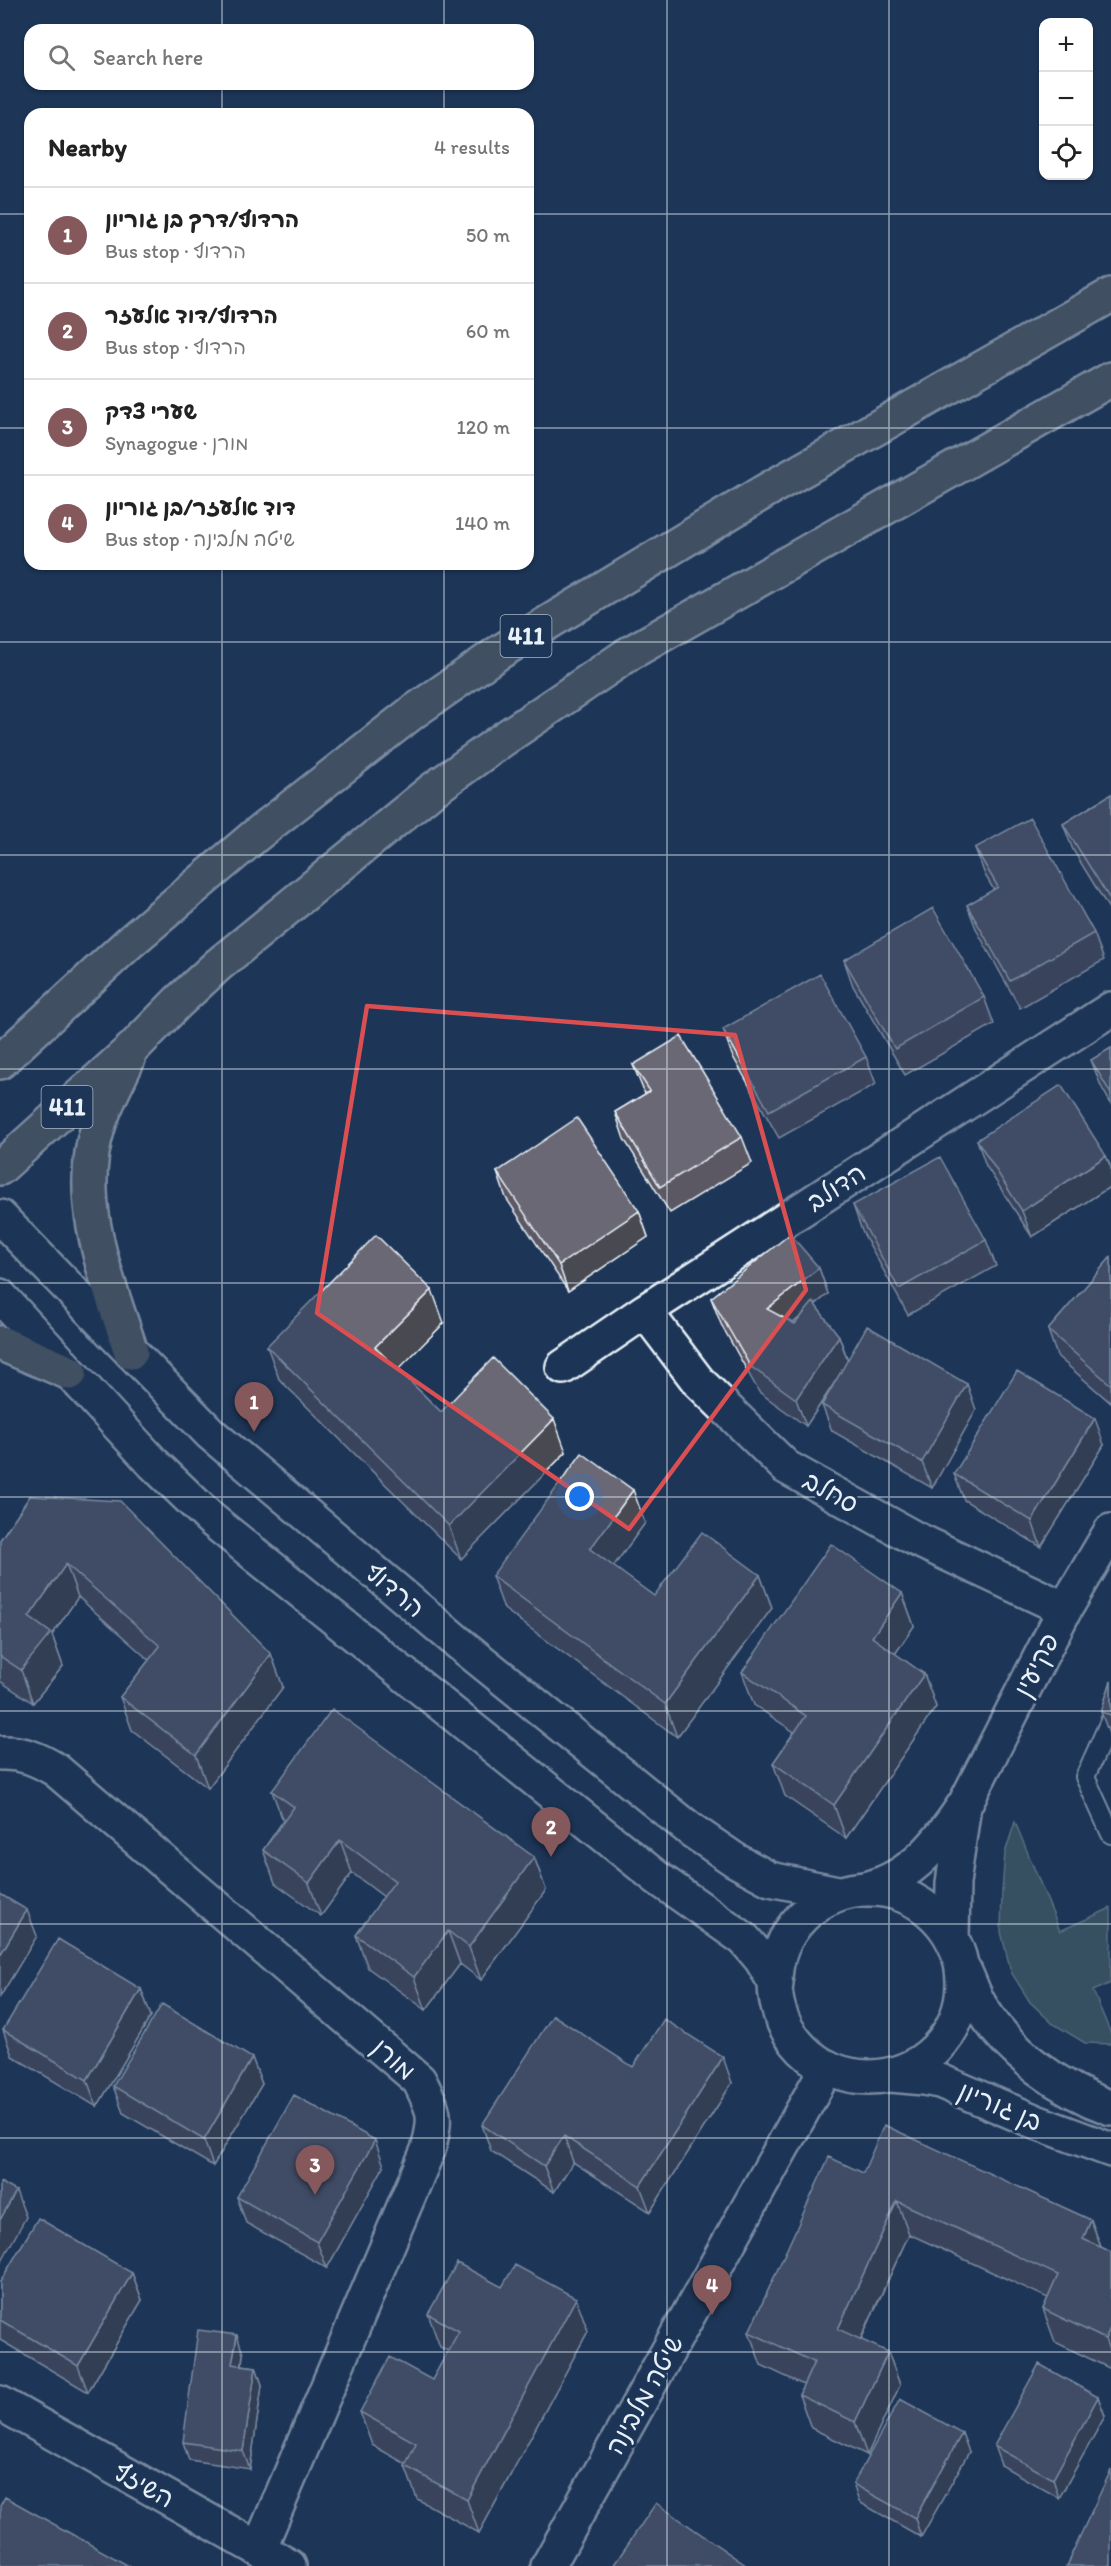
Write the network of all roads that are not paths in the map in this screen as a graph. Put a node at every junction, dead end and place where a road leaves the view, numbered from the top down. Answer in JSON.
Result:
{"nodes":[{"id":1,"x":1111,"y":295,"type":"edge"},
{"id":2,"x":1111,"y":378,"type":"edge"},
{"id":3,"x":1111,"y":1009,"type":"edge"},
{"id":4,"x":134,"y":1047,"type":"junction"},
{"id":5,"x":0,"y":1062,"type":"edge"},
{"id":6,"x":0,"y":1168,"type":"edge"},
{"id":7,"x":0,"y":1217,"type":"edge"},
{"id":8,"x":0,"y":1296,"type":"edge"},
{"id":9,"x":645,"y":1311,"type":"junction"},
{"id":10,"x":0,"y":1343,"type":"edge"},
{"id":11,"x":130,"y":1352,"type":"junction"},
{"id":12,"x":563,"y":1367,"type":"dead end"},
{"id":13,"x":70,"y":1373,"type":"junction"},
{"id":14,"x":1111,"y":1531,"type":"edge"},
{"id":15,"x":1065,"y":1609,"type":"junction"},
{"id":16,"x":1111,"y":1719,"type":"edge"},
{"id":17,"x":0,"y":1753,"type":"edge"},
{"id":18,"x":966,"y":1802,"type":"junction"},
{"id":19,"x":1111,"y":1834,"type":"edge"},
{"id":20,"x":853,"y":1891,"type":"junction"},
{"id":21,"x":957,"y":1952,"type":"junction"},
{"id":22,"x":776,"y":1984,"type":"junction"},
{"id":23,"x":827,"y":2067,"type":"junction"},
{"id":24,"x":886,"y":2075,"type":"junction"},
{"id":25,"x":1111,"y":2108,"type":"edge"},
{"id":26,"x":1111,"y":2150,"type":"edge"},
{"id":27,"x":0,"y":2403,"type":"edge"},
{"id":28,"x":259,"y":2549,"type":"junction"},
{"id":29,"x":289,"y":2566,"type":"edge"},
{"id":30,"x":548,"y":2566,"type":"edge"}],
"edges":[{"from":1,"to":5,"type":"main road","number":"411"},
{"from":2,"to":4,"type":"main road","number":"411"},
{"from":3,"to":9,"type":"street","name":"הדולב"},
{"from":4,"to":6,"type":"main road","number":"411"},
{"from":4,"to":11,"type":"main road"},
{"from":7,"to":11,"type":"street","name":"הרדוף"},
{"from":8,"to":13,"type":"street"},
{"from":9,"to":12,"type":"street","name":"הדולב"},
{"from":9,"to":15,"type":"street","name":"סחלב"},
{"from":10,"to":13,"type":"main road"},
{"from":11,"to":20,"type":"street","name":"הרדוף"},
{"from":13,"to":22,"type":"street"},
{"from":14,"to":15,"type":"street","name":"פקיעין"},
{"from":15,"to":18,"type":"street","name":"פקיעין"},
{"from":16,"to":19,"type":"lane"},
{"from":17,"to":28,"type":"street","name":"מורן"},
{"from":18,"to":20,"type":"street","name":"פקיעין"},
{"from":18,"to":21,"type":"street","name":"פקיעין"},
{"from":20,"to":21,"type":"street"},
{"from":20,"to":22,"type":"street"},
{"from":21,"to":24,"type":"street"},
{"from":21,"to":25,"type":"street","name":"בן גוריון"},
{"from":22,"to":23,"type":"street"},
{"from":23,"to":24,"type":"street"},
{"from":23,"to":30,"type":"street","name":"שיטה מלבינה"},
{"from":24,"to":26,"type":"street","name":"בן גוריון"},
{"from":27,"to":28,"type":"street","name":"השיזף"},
{"from":28,"to":29,"type":"street","name":"השיזף"}]}
